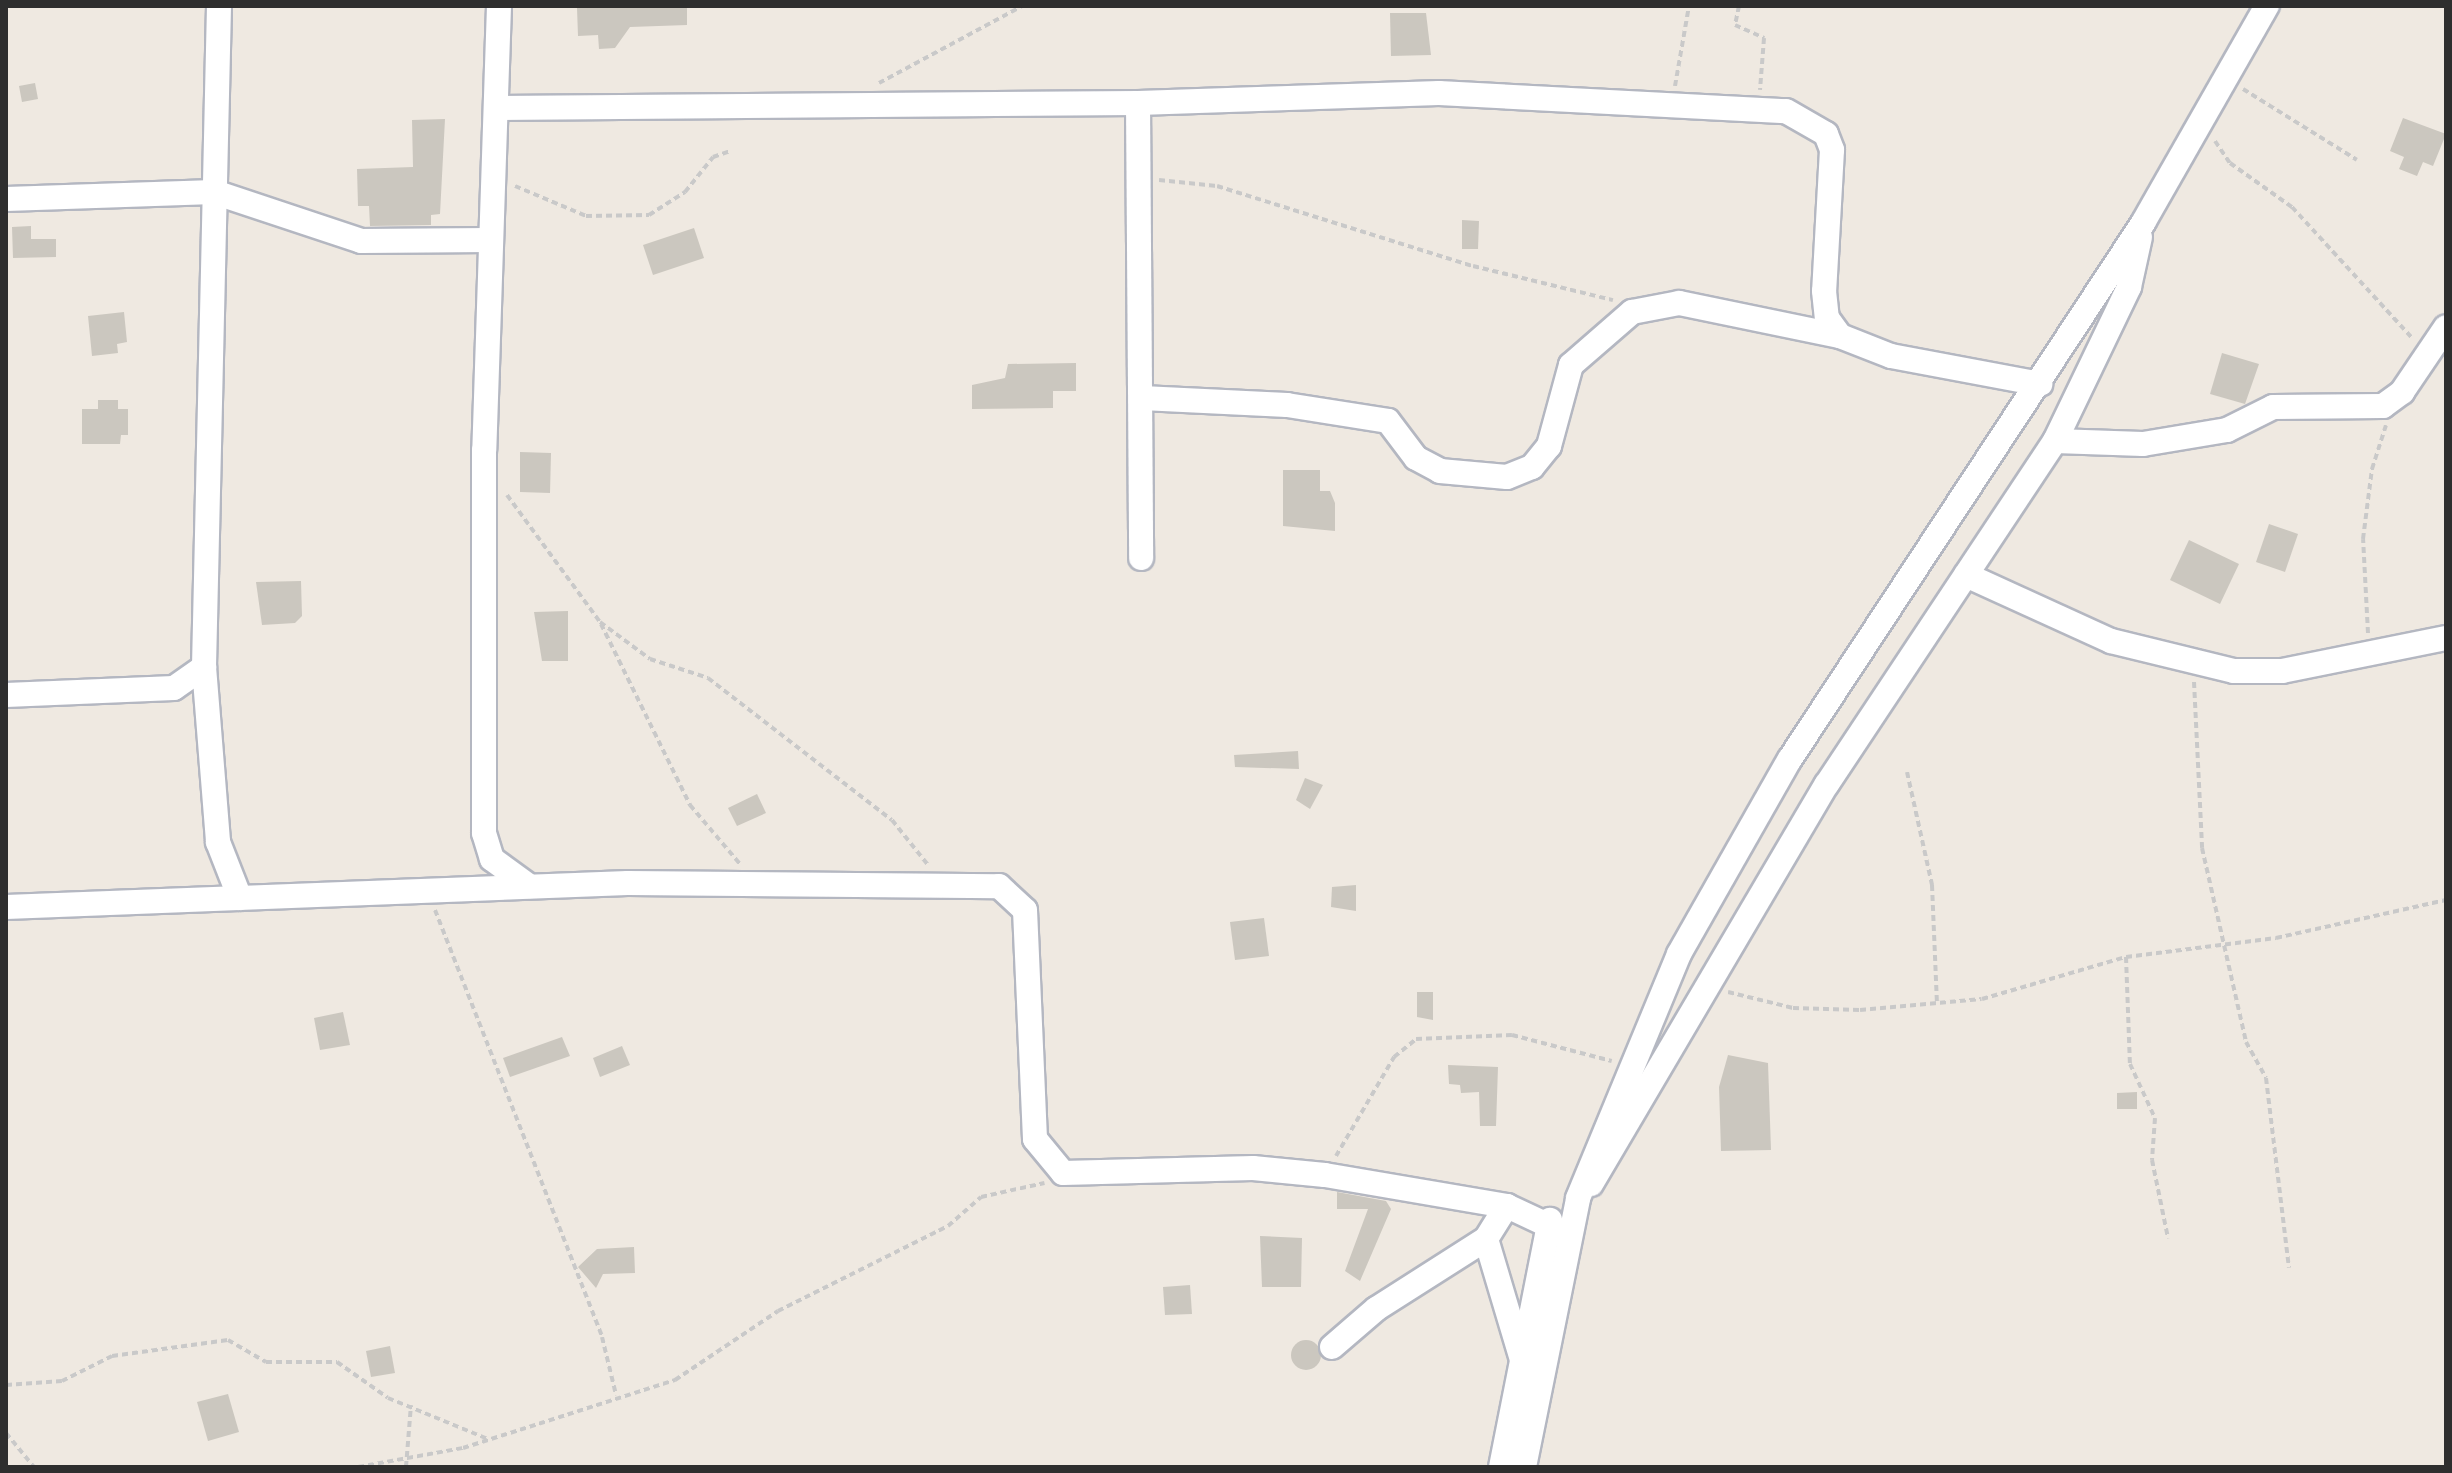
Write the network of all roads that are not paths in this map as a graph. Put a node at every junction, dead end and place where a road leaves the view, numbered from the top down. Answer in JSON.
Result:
{"nodes":[{"id":1,"x":219,"y":6,"type":"edge"},
{"id":2,"x":499,"y":6,"type":"edge"},
{"id":3,"x":2267,"y":6,"type":"edge"},
{"id":4,"x":1138,"y":103,"type":"junction"},
{"id":5,"x":497,"y":108,"type":"junction"},
{"id":6,"x":214,"y":192,"type":"junction"},
{"id":7,"x":6,"y":199,"type":"edge"},
{"id":8,"x":2143,"y":223,"type":"junction"},
{"id":9,"x":490,"y":240,"type":"junction"},
{"id":10,"x":2446,"y":327,"type":"edge"},
{"id":11,"x":1840,"y":336,"type":"junction"},
{"id":12,"x":2040,"y":384,"type":"junction"},
{"id":13,"x":1142,"y":398,"type":"junction"},
{"id":14,"x":2055,"y":441,"type":"junction"},
{"id":15,"x":1141,"y":558,"type":"dead end"},
{"id":16,"x":1966,"y":575,"type":"junction"},
{"id":17,"x":2446,"y":638,"type":"edge"},
{"id":18,"x":204,"y":667,"type":"junction"},
{"id":19,"x":6,"y":695,"type":"edge"},
{"id":20,"x":529,"y":886,"type":"junction"},
{"id":21,"x":240,"y":898,"type":"junction"},
{"id":22,"x":6,"y":907,"type":"edge"},
{"id":23,"x":1578,"y":1198,"type":"junction"},
{"id":24,"x":1507,"y":1206,"type":"junction"},
{"id":25,"x":1559,"y":1228,"type":"junction"},
{"id":26,"x":1486,"y":1239,"type":"junction"},
{"id":27,"x":1332,"y":1347,"type":"dead end"},
{"id":28,"x":1525,"y":1369,"type":"junction"},
{"id":29,"x":1538,"y":1390,"type":"junction"},
{"id":30,"x":1501,"y":1467,"type":"edge"},
{"id":31,"x":1524,"y":1467,"type":"edge"}],
"edges":[{"from":1,"to":6,"type":"street"},
{"from":2,"to":5,"type":"street"},
{"from":3,"to":8,"type":"street"},
{"from":4,"to":5,"type":"street"},
{"from":4,"to":11,"type":"street"},
{"from":4,"to":13,"type":"street"},
{"from":5,"to":9,"type":"street"},
{"from":6,"to":7,"type":"street"},
{"from":6,"to":9,"type":"street"},
{"from":6,"to":18,"type":"street"},
{"from":8,"to":12,"type":"street"},
{"from":8,"to":14,"type":"street"},
{"from":9,"to":20,"type":"street"},
{"from":10,"to":14,"type":"street"},
{"from":11,"to":12,"type":"street"},
{"from":11,"to":13,"type":"street"},
{"from":12,"to":23,"type":"street"},
{"from":13,"to":15,"type":"street"},
{"from":14,"to":16,"type":"street"},
{"from":16,"to":17,"type":"street"},
{"from":16,"to":23,"type":"street"},
{"from":18,"to":19,"type":"street"},
{"from":18,"to":21,"type":"street"},
{"from":20,"to":21,"type":"street"},
{"from":20,"to":24,"type":"street"},
{"from":21,"to":22,"type":"street"},
{"from":23,"to":25,"type":"street"},
{"from":24,"to":25,"type":"street"},
{"from":24,"to":26,"type":"street"},
{"from":25,"to":28,"type":"street"},
{"from":25,"to":29,"type":"street"},
{"from":26,"to":27,"type":"street"},
{"from":26,"to":28,"type":"street"},
{"from":28,"to":29,"type":"street"},
{"from":28,"to":30,"type":"street"},
{"from":29,"to":31,"type":"street"}]}
